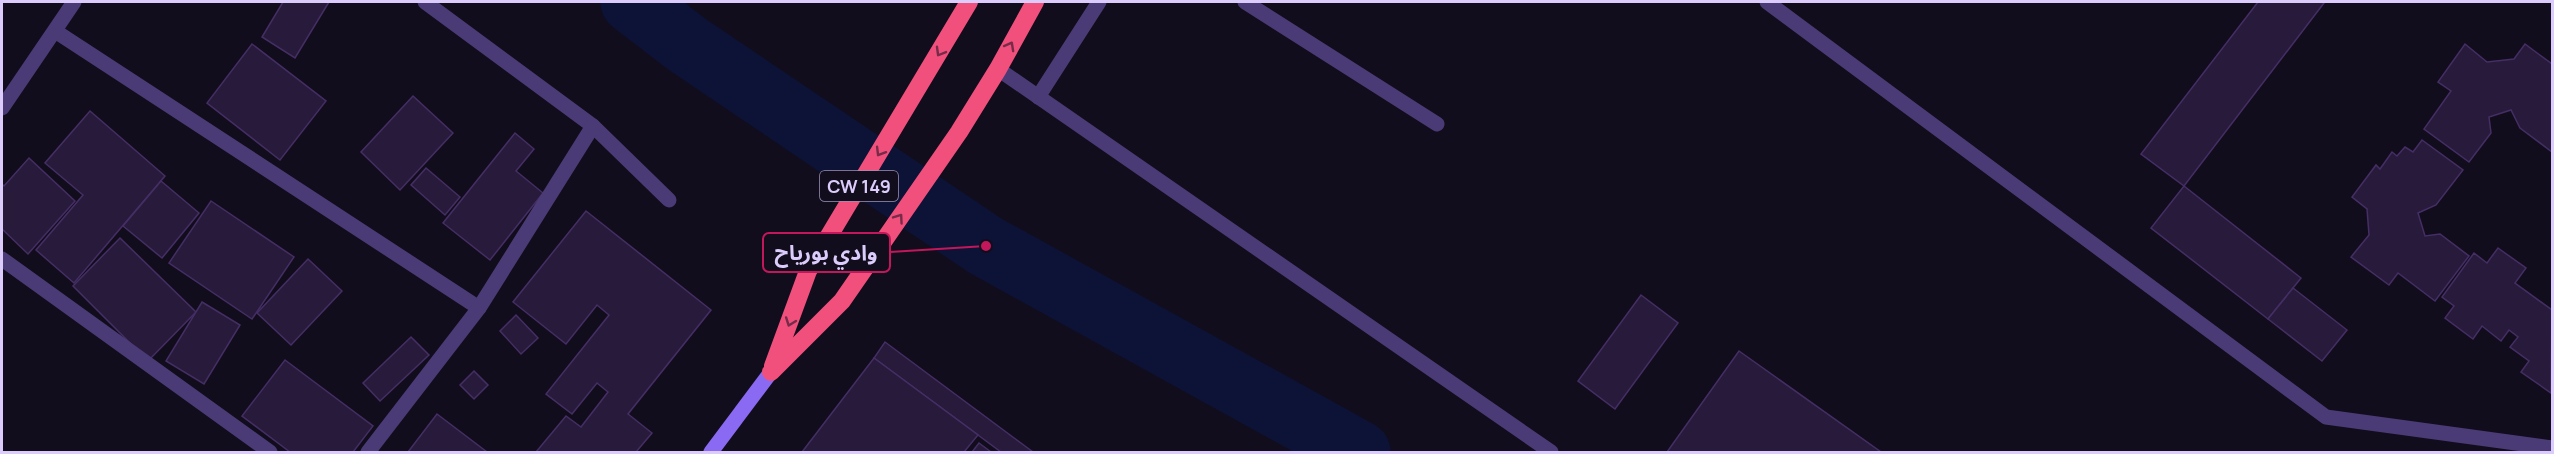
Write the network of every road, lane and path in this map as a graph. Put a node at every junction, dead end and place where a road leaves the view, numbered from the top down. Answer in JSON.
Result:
{"nodes":[{"id":1,"x":74,"y":2,"type":"edge"},
{"id":2,"x":425,"y":2,"type":"edge"},
{"id":3,"x":969,"y":2,"type":"edge"},
{"id":4,"x":1035,"y":2,"type":"edge"},
{"id":5,"x":1099,"y":2,"type":"edge"},
{"id":6,"x":1245,"y":2,"type":"edge"},
{"id":7,"x":1767,"y":2,"type":"edge"},
{"id":8,"x":55,"y":31,"type":"junction"},
{"id":9,"x":998,"y":69,"type":"junction"},
{"id":10,"x":1038,"y":97,"type":"junction"},
{"id":11,"x":2,"y":108,"type":"edge"},
{"id":12,"x":1437,"y":124,"type":"dead end"},
{"id":13,"x":593,"y":126,"type":"junction"},
{"id":14,"x":669,"y":200,"type":"dead end"},
{"id":15,"x":2,"y":259,"type":"edge"},
{"id":16,"x":479,"y":308,"type":"junction"},
{"id":17,"x":771,"y":372,"type":"junction"},
{"id":18,"x":2553,"y":448,"type":"edge"},
{"id":19,"x":270,"y":453,"type":"edge"},
{"id":20,"x":368,"y":453,"type":"edge"},
{"id":21,"x":711,"y":453,"type":"edge"},
{"id":22,"x":1551,"y":453,"type":"edge"}],
"edges":[{"from":1,"to":8,"type":"street"},
{"from":2,"to":13,"type":"street"},
{"from":3,"to":17,"type":"highway","number":"CW 149","one_way":true},
{"from":9,"to":4,"type":"highway","number":"CW 149","one_way":true},
{"from":5,"to":10,"type":"street"},
{"from":6,"to":12,"type":"street"},
{"from":7,"to":18,"type":"street"},
{"from":8,"to":11,"type":"street"},
{"from":8,"to":16,"type":"street"},
{"from":9,"to":10,"type":"street"},
{"from":17,"to":9,"type":"highway","number":"CW 149","one_way":true},
{"from":10,"to":22,"type":"street"},
{"from":13,"to":14,"type":"street"},
{"from":13,"to":16,"type":"street"},
{"from":15,"to":19,"type":"street"},
{"from":16,"to":20,"type":"street"},
{"from":17,"to":21,"type":"main road","number":"CW 149"}]}
